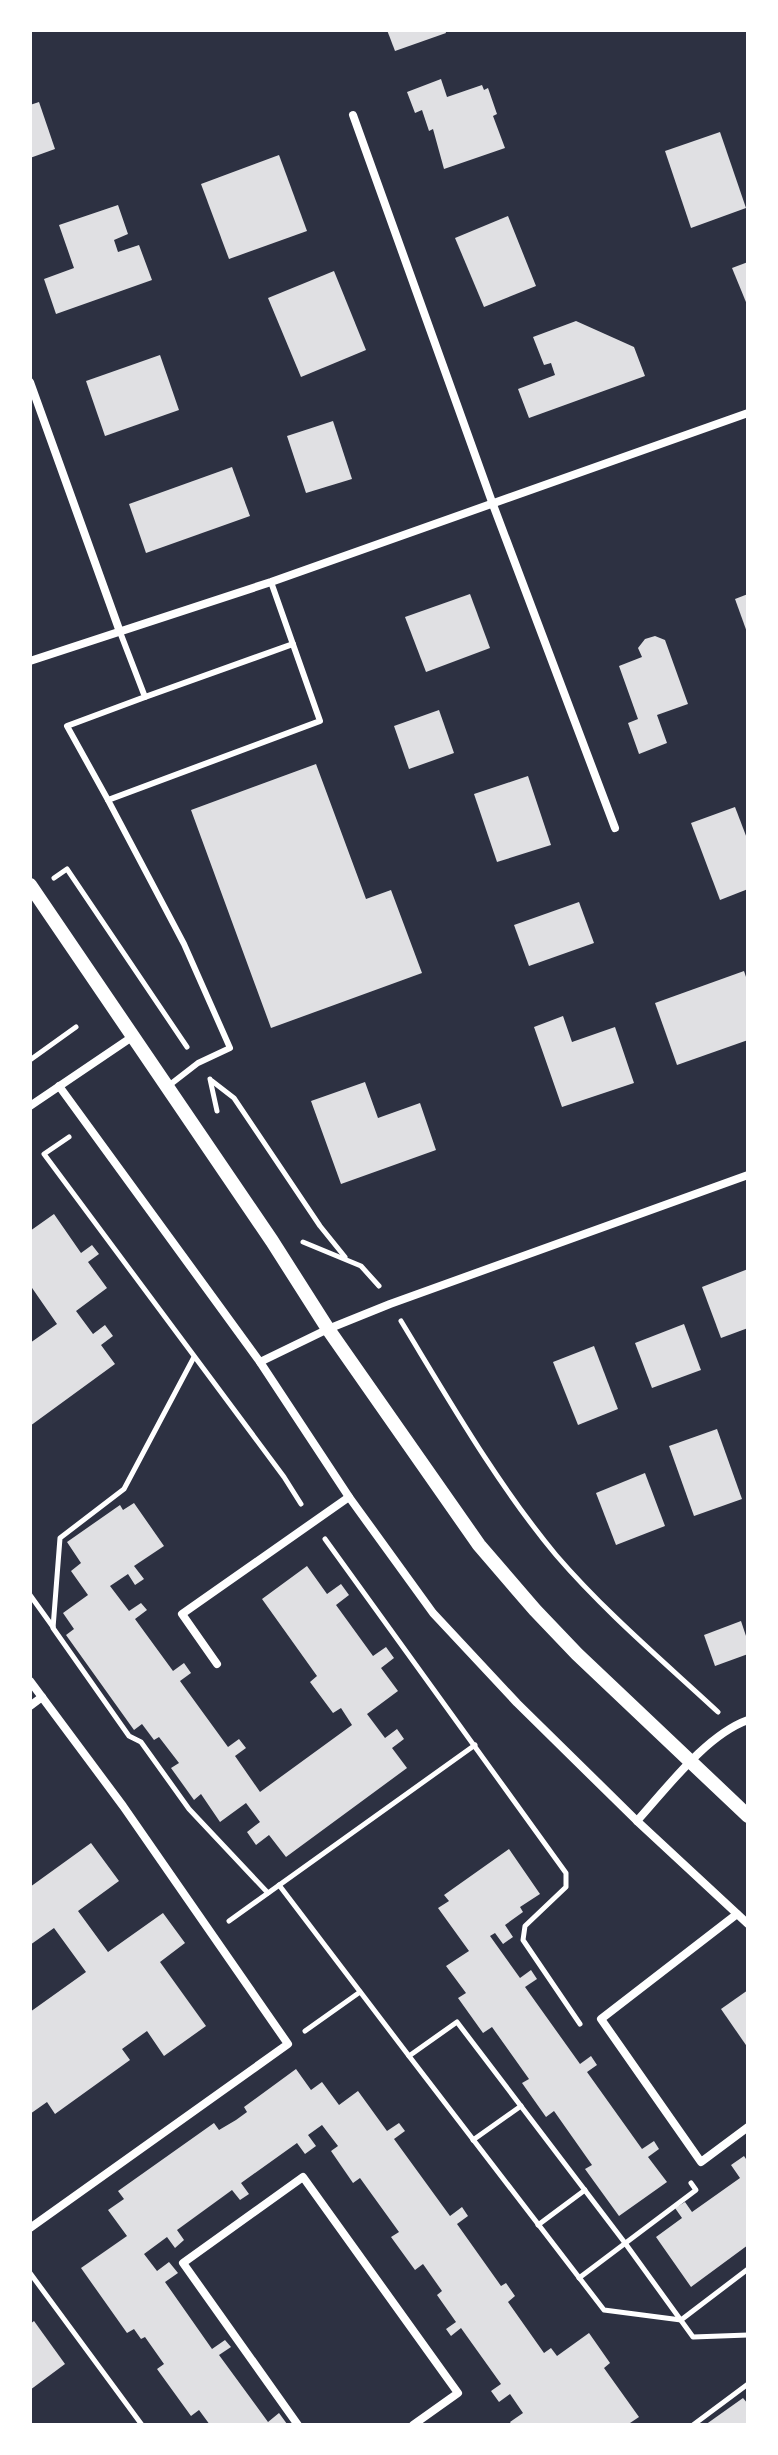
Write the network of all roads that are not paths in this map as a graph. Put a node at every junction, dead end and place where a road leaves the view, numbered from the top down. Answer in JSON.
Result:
{"nodes":[{"id":1,"x":353,"y":115,"type":"dead end"},
{"id":2,"x":30,"y":382,"type":"edge"},
{"id":3,"x":748,"y":413,"type":"edge"},
{"id":4,"x":492,"y":502,"type":"junction"},
{"id":5,"x":271,"y":582,"type":"junction"},
{"id":6,"x":120,"y":632,"type":"junction"},
{"id":7,"x":293,"y":644,"type":"junction"},
{"id":8,"x":30,"y":661,"type":"edge"},
{"id":9,"x":145,"y":697,"type":"junction"},
{"id":10,"x":108,"y":800,"type":"junction"},
{"id":11,"x":615,"y":828,"type":"dead end"},
{"id":12,"x":32,"y":888,"type":"edge"},
{"id":13,"x":132,"y":1037,"type":"junction"},
{"id":14,"x":59,"y":1086,"type":"junction"},
{"id":15,"x":167,"y":1087,"type":"junction"},
{"id":16,"x":30,"y":1106,"type":"edge"},
{"id":17,"x":748,"y":1175,"type":"edge"},
{"id":18,"x":328,"y":1329,"type":"junction"},
{"id":19,"x":260,"y":1362,"type":"junction"},
{"id":20,"x":349,"y":1497,"type":"junction"},
{"id":21,"x":217,"y":1664,"type":"dead end"},
{"id":22,"x":30,"y":1681,"type":"edge"},
{"id":23,"x":42,"y":1697,"type":"junction"},
{"id":24,"x":30,"y":1706,"type":"edge"},
{"id":25,"x":748,"y":1720,"type":"edge"},
{"id":26,"x":692,"y":1763,"type":"junction"},
{"id":27,"x":748,"y":1816,"type":"edge"},
{"id":28,"x":637,"y":1821,"type":"junction"},
{"id":29,"x":737,"y":1914,"type":"junction"},
{"id":30,"x":748,"y":1924,"type":"edge"},
{"id":31,"x":748,"y":2127,"type":"edge"},
{"id":32,"x":30,"y":2228,"type":"edge"},
{"id":33,"x":298,"y":2425,"type":"edge"},
{"id":34,"x":413,"y":2425,"type":"edge"}],
"edges":[{"from":1,"to":4,"type":"street"},
{"from":2,"to":6,"type":"street"},
{"from":3,"to":4,"type":"street"},
{"from":4,"to":5,"type":"street"},
{"from":4,"to":11,"type":"street"},
{"from":5,"to":6,"type":"street"},
{"from":5,"to":7,"type":"lane"},
{"from":6,"to":8,"type":"street"},
{"from":6,"to":9,"type":"lane"},
{"from":7,"to":9,"type":"lane"},
{"from":7,"to":10,"type":"lane"},
{"from":9,"to":10,"type":"lane"},
{"from":10,"to":15,"type":"lane"},
{"from":12,"to":13,"type":"street"},
{"from":13,"to":14,"type":"street"},
{"from":13,"to":15,"type":"street"},
{"from":14,"to":16,"type":"street"},
{"from":14,"to":19,"type":"street"},
{"from":15,"to":18,"type":"street"},
{"from":17,"to":18,"type":"street"},
{"from":18,"to":19,"type":"street"},
{"from":18,"to":26,"type":"street"},
{"from":19,"to":20,"type":"street"},
{"from":20,"to":21,"type":"street"},
{"from":20,"to":28,"type":"street"},
{"from":22,"to":23,"type":"street"},
{"from":23,"to":24,"type":"street"},
{"from":23,"to":32,"type":"street"},
{"from":25,"to":26,"type":"street"},
{"from":26,"to":27,"type":"street"},
{"from":26,"to":28,"type":"street"},
{"from":28,"to":29,"type":"street"},
{"from":29,"to":30,"type":"street"},
{"from":29,"to":31,"type":"street"},
{"from":33,"to":34,"type":"street"}]}
